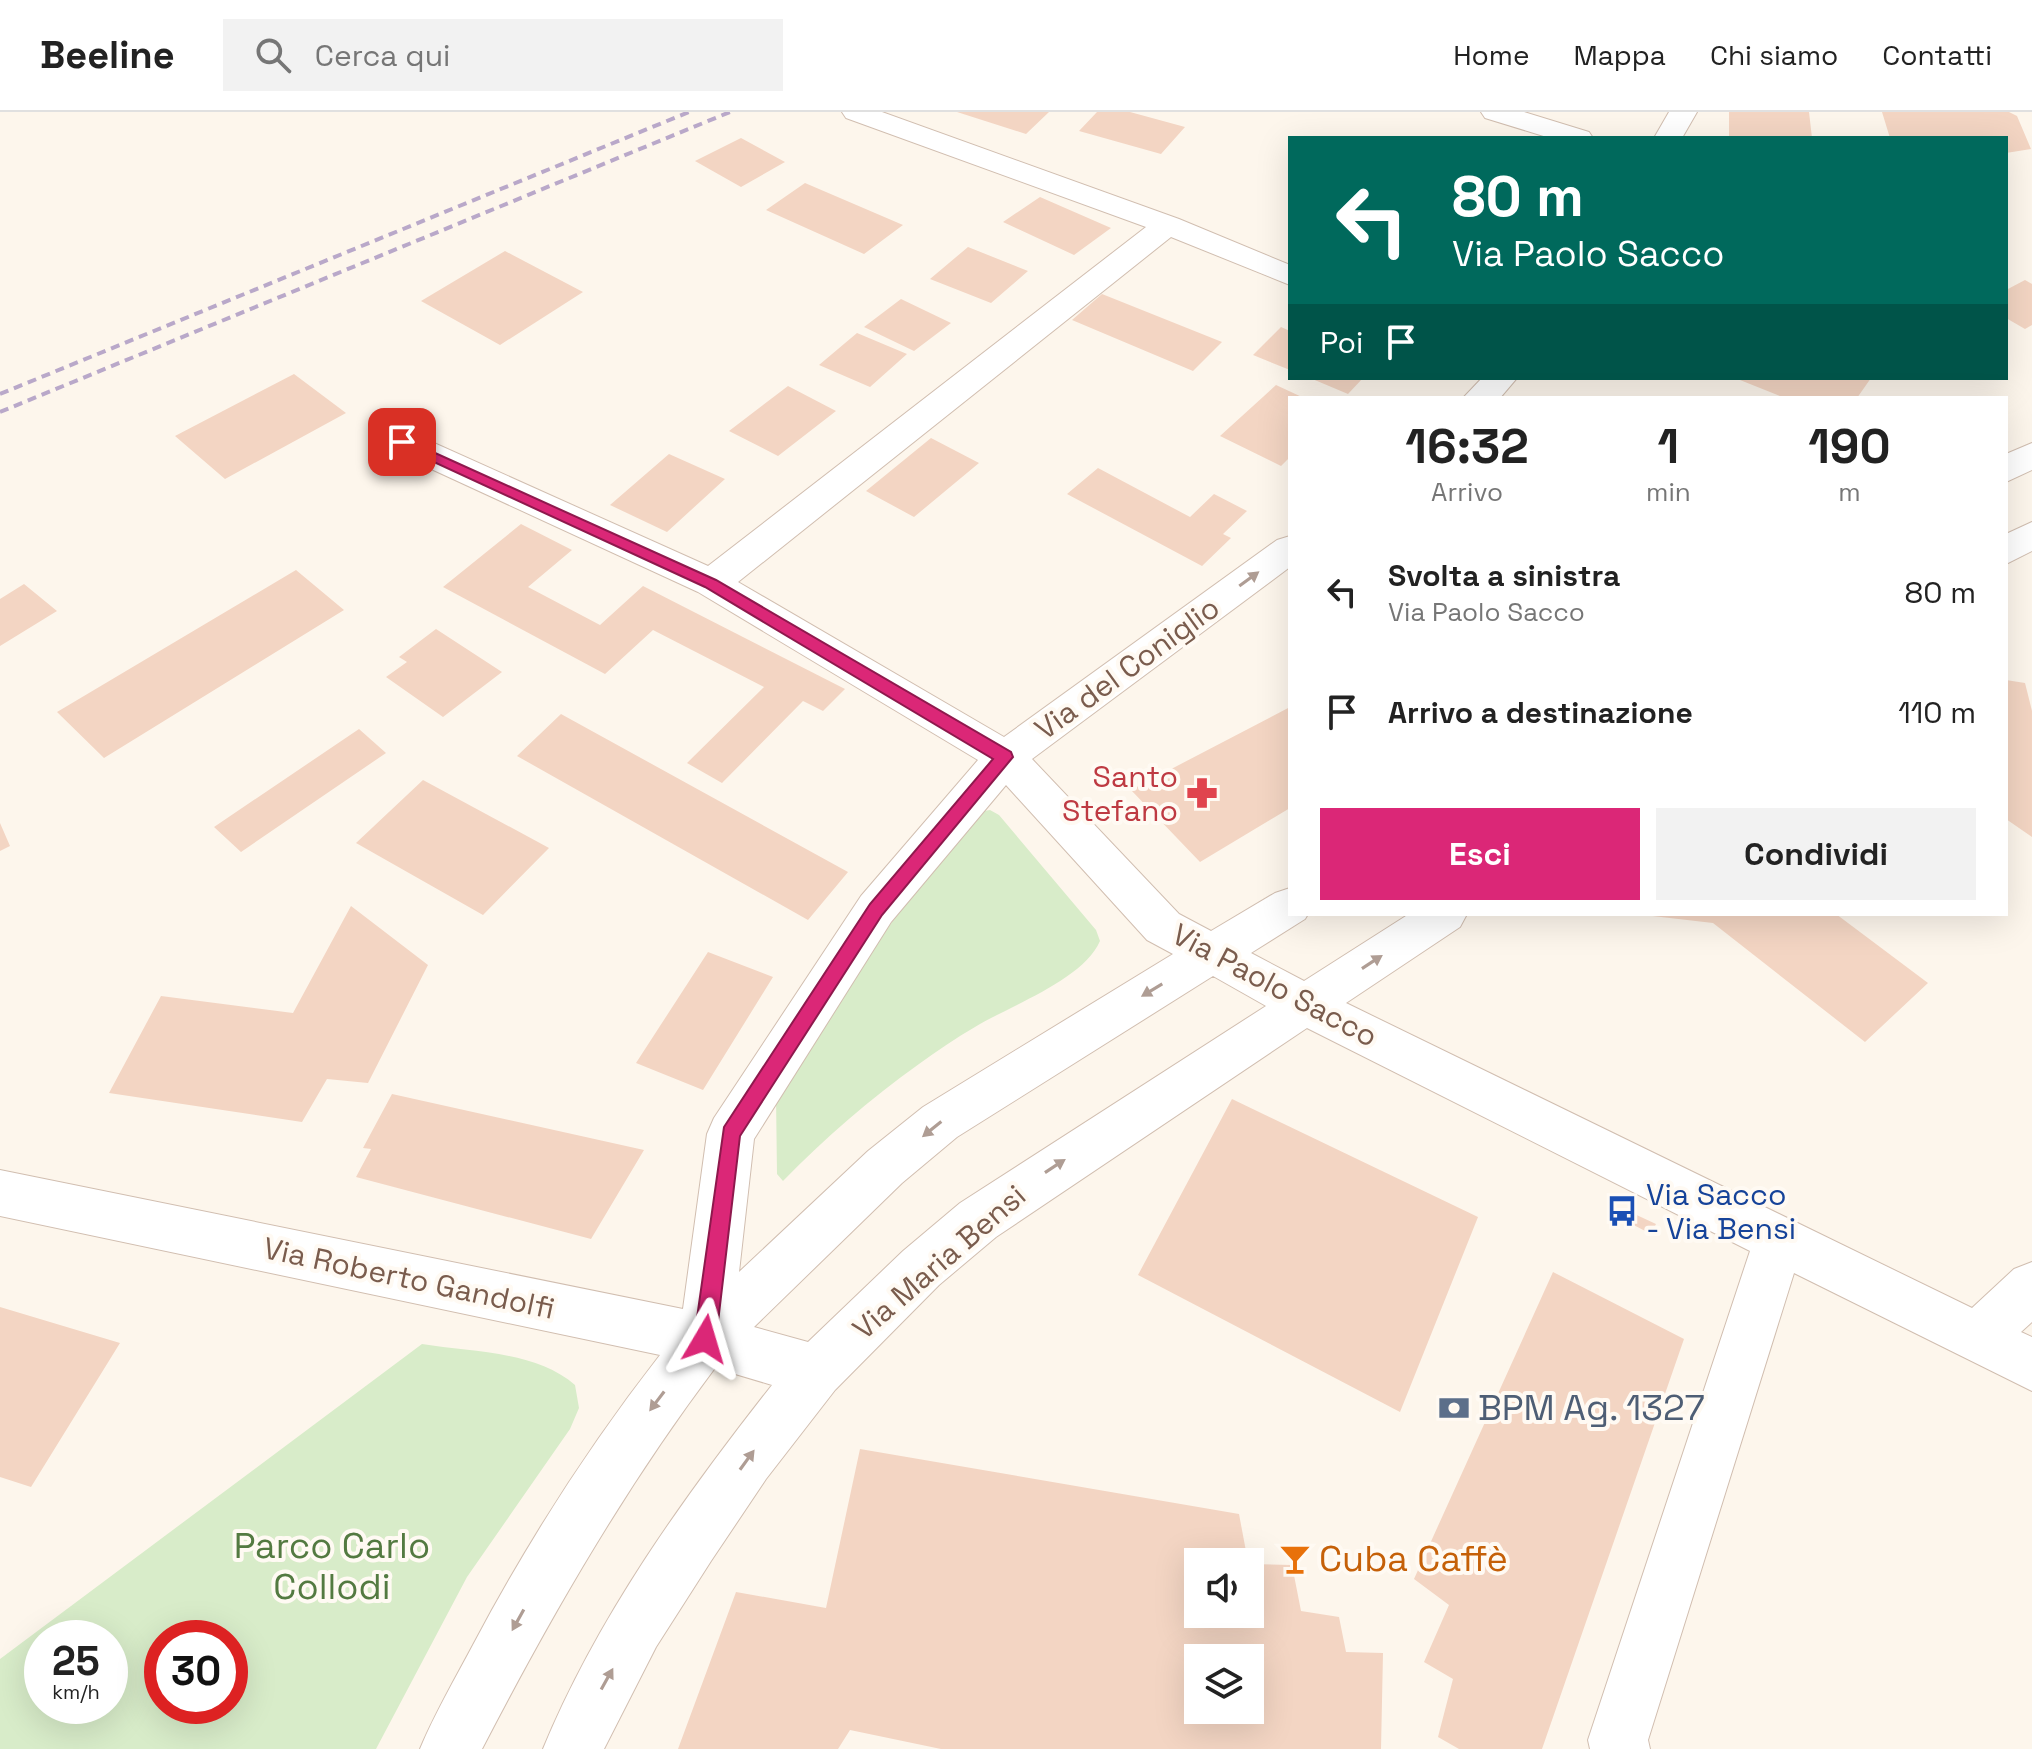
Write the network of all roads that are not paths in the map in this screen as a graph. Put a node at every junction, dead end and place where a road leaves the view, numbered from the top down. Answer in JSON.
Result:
{"nodes":[{"id":1,"x":856,"y":112,"type":"edge"},
{"id":2,"x":1495,"y":112,"type":"edge"},
{"id":3,"x":1683,"y":112,"type":"edge"},
{"id":4,"x":1573,"y":136,"type":"edge"},
{"id":5,"x":1669,"y":136,"type":"edge"},
{"id":6,"x":1168,"y":225,"type":"junction"},
{"id":7,"x":1288,"y":275,"type":"edge"},
{"id":8,"x":1499,"y":380,"type":"edge"},
{"id":9,"x":1482,"y":396,"type":"edge"},
{"id":10,"x":402,"y":442,"type":"dead end"},
{"id":11,"x":2032,"y":454,"type":"edge"},
{"id":12,"x":2008,"y":469,"type":"edge"},
{"id":13,"x":2032,"y":534,"type":"edge"},
{"id":14,"x":1288,"y":550,"type":"edge"},
{"id":15,"x":2008,"y":550,"type":"edge"},
{"id":16,"x":711,"y":583,"type":"junction"},
{"id":17,"x":1005,"y":757,"type":"junction"},
{"id":18,"x":1288,"y":907,"type":"edge"},
{"id":19,"x":1442,"y":916,"type":"edge"},
{"id":20,"x":1213,"y":952,"type":"junction"},
{"id":21,"x":1306,"y":1005,"type":"junction"},
{"id":22,"x":0,"y":1193,"type":"edge"},
{"id":23,"x":1779,"y":1240,"type":"junction"},
{"id":24,"x":2032,"y":1287,"type":"edge"},
{"id":25,"x":1977,"y":1338,"type":"junction"},
{"id":26,"x":705,"y":1339,"type":"junction"},
{"id":27,"x":2032,"y":1365,"type":"edge"},
{"id":28,"x":816,"y":1371,"type":"junction"},
{"id":29,"x":450,"y":1749,"type":"edge"},
{"id":30,"x":573,"y":1749,"type":"edge"},
{"id":31,"x":1620,"y":1749,"type":"edge"}],
"edges":[{"from":1,"to":6,"type":"street"},
{"from":2,"to":4,"type":"street"},
{"from":3,"to":5,"type":"street"},
{"from":6,"to":7,"type":"street"},
{"from":6,"to":16,"type":"street"},
{"from":8,"to":9,"type":"street"},
{"from":10,"to":16,"type":"street","name":"Via Paolo Sacco"},
{"from":11,"to":12,"type":"street"},
{"from":13,"to":15,"type":"street"},
{"from":17,"to":14,"type":"street","name":"Via del Coniglio","one_way":true},
{"from":16,"to":17,"type":"street","name":"Via Paolo Sacco"},
{"from":17,"to":20,"type":"street","name":"Via Paolo Sacco"},
{"from":17,"to":26,"type":"street","name":"Via del Coniglio"},
{"from":18,"to":20,"type":"street"},
{"from":21,"to":19,"type":"street","name":"Via Maria Bensi","one_way":true},
{"from":20,"to":21,"type":"street","name":"Via Paolo Sacco"},
{"from":20,"to":26,"type":"street","one_way":true},
{"from":21,"to":23,"type":"street","name":"Via Paolo Sacco"},
{"from":28,"to":21,"type":"street","name":"Via Maria Bensi","one_way":true},
{"from":22,"to":26,"type":"street","name":"Via Roberto Gandolfi"},
{"from":23,"to":25,"type":"street","name":"Via Paolo Sacco"},
{"from":23,"to":31,"type":"street"},
{"from":24,"to":25,"type":"street"},
{"from":25,"to":27,"type":"street","name":"Via Paolo Sacco"},
{"from":26,"to":28,"type":"street","name":"Via Roberto Gandolfi"},
{"from":26,"to":29,"type":"street","one_way":true},
{"from":30,"to":28,"type":"street","name":"Via Maria Bensi","one_way":true}]}
